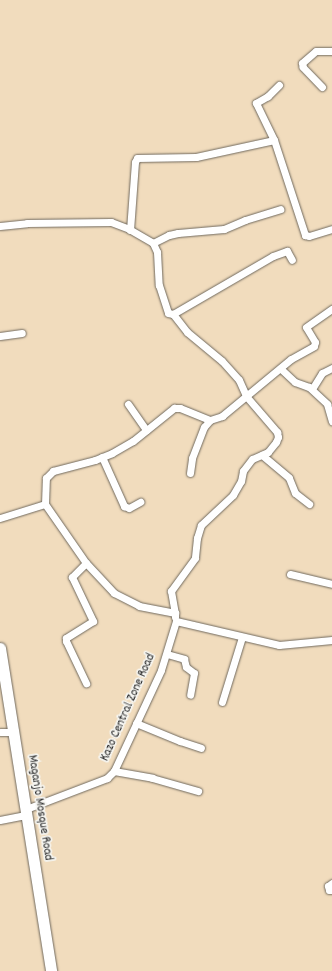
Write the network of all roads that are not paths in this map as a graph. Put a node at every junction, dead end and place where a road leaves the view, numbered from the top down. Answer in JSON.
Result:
{"nodes":[{"id":1,"x":332,"y":51,"type":"edge"},
{"id":2,"x":280,"y":85,"type":"dead end"},
{"id":3,"x":322,"y":87,"type":"dead end"},
{"id":4,"x":274,"y":140,"type":"junction"},
{"id":5,"x":280,"y":209,"type":"dead end"},
{"id":6,"x":0,"y":226,"type":"edge"},
{"id":7,"x":332,"y":228,"type":"edge"},
{"id":8,"x":130,"y":230,"type":"junction"},
{"id":9,"x":153,"y":243,"type":"junction"},
{"id":10,"x":292,"y":260,"type":"dead end"},
{"id":11,"x":332,"y":308,"type":"edge"},
{"id":12,"x":173,"y":314,"type":"junction"},
{"id":13,"x":22,"y":333,"type":"dead end"},
{"id":14,"x":0,"y":336,"type":"edge"},
{"id":15,"x":332,"y":368,"type":"edge"},
{"id":16,"x":281,"y":369,"type":"junction"},
{"id":17,"x":312,"y":389,"type":"junction"},
{"id":18,"x":246,"y":396,"type":"junction"},
{"id":19,"x":128,"y":404,"type":"dead end"},
{"id":20,"x":210,"y":420,"type":"junction"},
{"id":21,"x":332,"y":421,"type":"edge"},
{"id":22,"x":146,"y":430,"type":"junction"},
{"id":23,"x":262,"y":455,"type":"junction"},
{"id":24,"x":102,"y":457,"type":"junction"},
{"id":25,"x":190,"y":473,"type":"dead end"},
{"id":26,"x":140,"y":502,"type":"dead end"},
{"id":27,"x":45,"y":504,"type":"junction"},
{"id":28,"x":309,"y":504,"type":"dead end"},
{"id":29,"x":0,"y":518,"type":"edge"},
{"id":30,"x":86,"y":563,"type":"junction"},
{"id":31,"x":290,"y":574,"type":"dead end"},
{"id":32,"x":332,"y":584,"type":"edge"},
{"id":33,"x":175,"y":613,"type":"junction"},
{"id":34,"x":176,"y":621,"type":"junction"},
{"id":35,"x":242,"y":637,"type":"junction"},
{"id":36,"x":332,"y":640,"type":"edge"},
{"id":37,"x":0,"y":648,"type":"edge"},
{"id":38,"x":167,"y":654,"type":"junction"},
{"id":39,"x":2,"y":675,"type":"edge"},
{"id":40,"x":86,"y":683,"type":"dead end"},
{"id":41,"x":190,"y":695,"type":"dead end"},
{"id":42,"x":222,"y":702,"type":"dead end"},
{"id":43,"x":136,"y":722,"type":"junction"},
{"id":44,"x":0,"y":732,"type":"edge"},
{"id":45,"x":13,"y":732,"type":"junction"},
{"id":46,"x":201,"y":748,"type":"dead end"},
{"id":47,"x":114,"y":771,"type":"junction"},
{"id":48,"x":198,"y":792,"type":"dead end"},
{"id":49,"x":26,"y":812,"type":"junction"},
{"id":50,"x":0,"y":820,"type":"edge"},
{"id":51,"x":332,"y":883,"type":"edge"},
{"id":52,"x":332,"y":890,"type":"edge"},
{"id":53,"x":51,"y":971,"type":"edge"}],
"edges":[{"from":1,"to":3,"type":"street"},
{"from":2,"to":4,"type":"street"},
{"from":4,"to":7,"type":"street"},
{"from":4,"to":8,"type":"street"},
{"from":5,"to":9,"type":"street"},
{"from":6,"to":8,"type":"street"},
{"from":8,"to":9,"type":"street"},
{"from":9,"to":12,"type":"street"},
{"from":10,"to":12,"type":"street"},
{"from":11,"to":16,"type":"street"},
{"from":12,"to":18,"type":"street"},
{"from":13,"to":14,"type":"street"},
{"from":15,"to":17,"type":"street"},
{"from":16,"to":17,"type":"street"},
{"from":16,"to":18,"type":"street"},
{"from":17,"to":21,"type":"street"},
{"from":18,"to":20,"type":"street"},
{"from":18,"to":23,"type":"street"},
{"from":19,"to":22,"type":"street"},
{"from":20,"to":22,"type":"street"},
{"from":20,"to":25,"type":"street"},
{"from":22,"to":24,"type":"street"},
{"from":23,"to":28,"type":"street"},
{"from":23,"to":33,"type":"street"},
{"from":24,"to":26,"type":"street"},
{"from":24,"to":27,"type":"street"},
{"from":27,"to":29,"type":"street"},
{"from":27,"to":30,"type":"street"},
{"from":30,"to":33,"type":"street"},
{"from":30,"to":40,"type":"street"},
{"from":31,"to":32,"type":"street"},
{"from":33,"to":34,"type":"street"},
{"from":34,"to":35,"type":"street"},
{"from":34,"to":38,"type":"street","name":"Kazo Central Zone Road"},
{"from":35,"to":36,"type":"street"},
{"from":35,"to":42,"type":"street"},
{"from":37,"to":39,"type":"street","name":"Maganjo Mosque Road"},
{"from":38,"to":41,"type":"street"},
{"from":38,"to":43,"type":"street","name":"Kazo Central Zone Road"},
{"from":39,"to":45,"type":"street","name":"Maganjo Mosque Road"},
{"from":43,"to":46,"type":"street"},
{"from":43,"to":47,"type":"street","name":"Kazo Central Zone Road"},
{"from":44,"to":45,"type":"street"},
{"from":45,"to":49,"type":"street","name":"Maganjo Mosque Road"},
{"from":47,"to":48,"type":"street"},
{"from":47,"to":49,"type":"street","name":"Kazo Central Zone Road"},
{"from":49,"to":50,"type":"street","name":"Kazo Central Zone Road"},
{"from":49,"to":53,"type":"street","name":"Maganjo Mosque Road"},
{"from":51,"to":52,"type":"street"}]}
